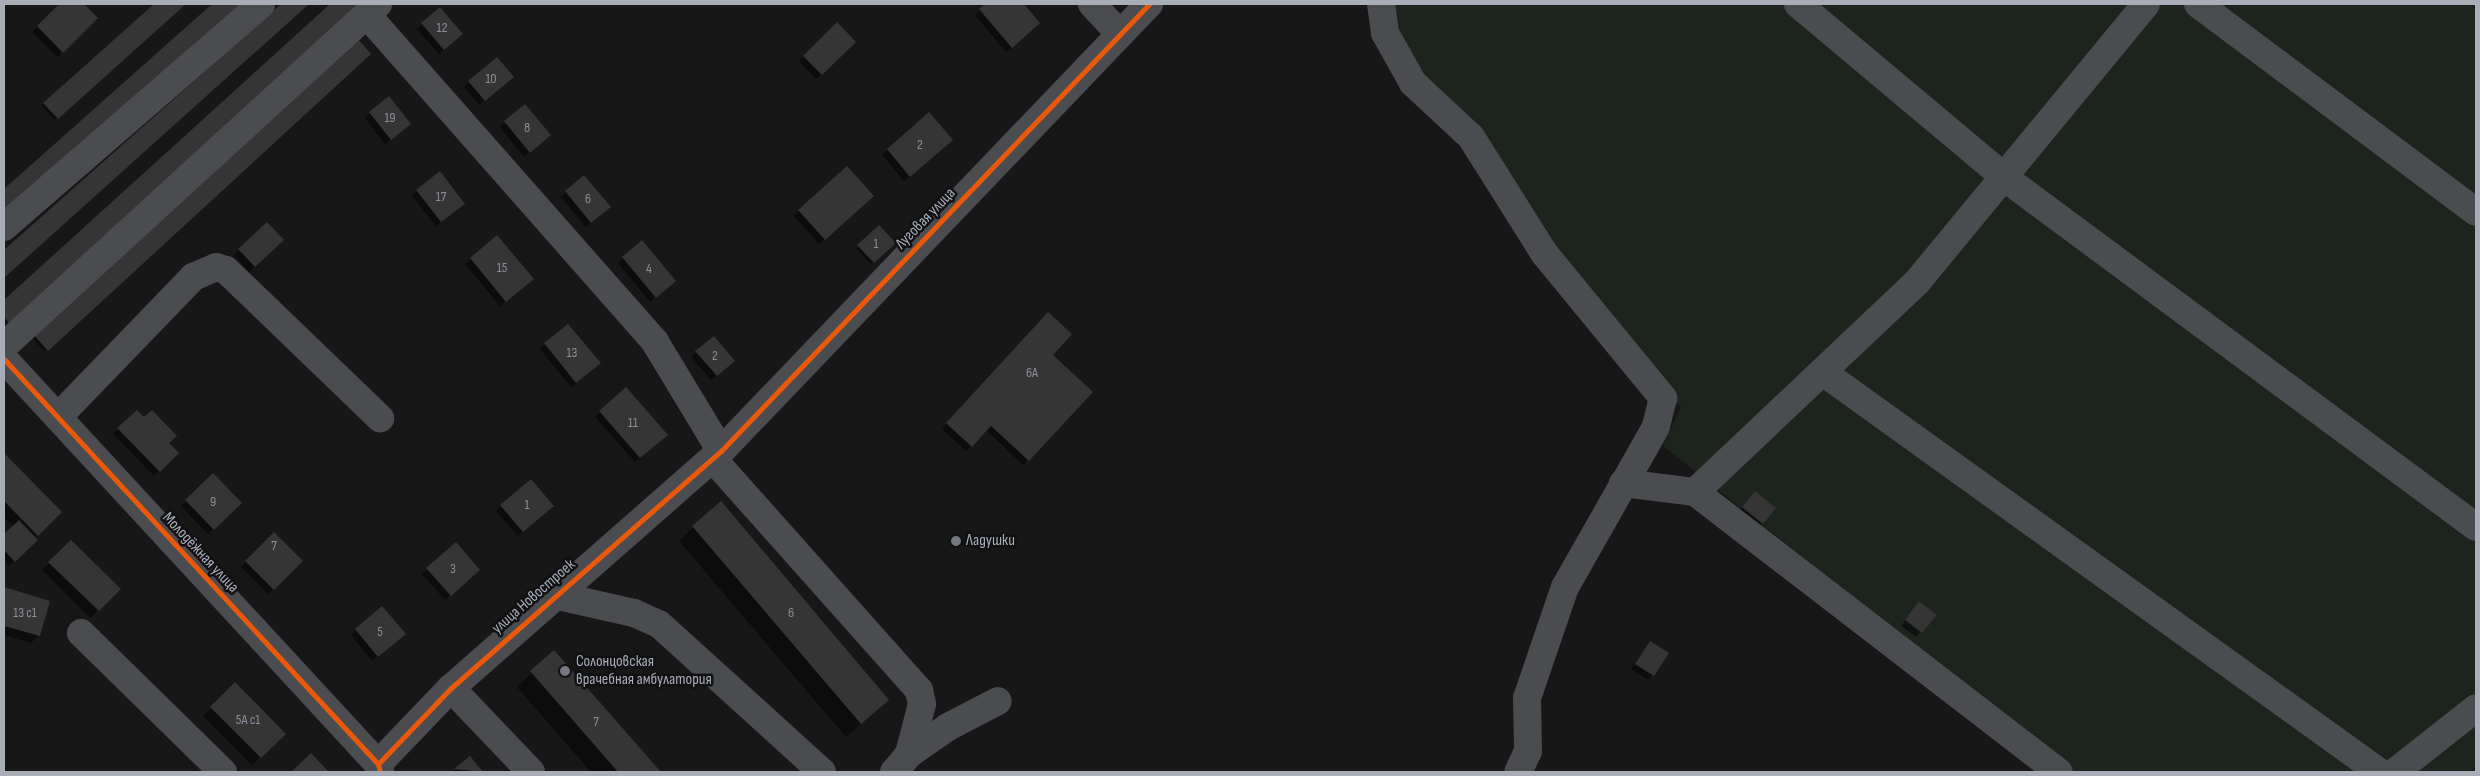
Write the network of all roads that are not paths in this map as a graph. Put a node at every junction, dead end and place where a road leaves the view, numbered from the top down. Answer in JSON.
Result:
{"nodes":[{"id":1,"x":261,"y":4,"type":"edge"},
{"id":2,"x":1092,"y":4,"type":"edge"},
{"id":3,"x":1149,"y":4,"type":"edge"},
{"id":4,"x":1381,"y":4,"type":"edge"},
{"id":5,"x":1798,"y":4,"type":"edge"},
{"id":6,"x":2146,"y":4,"type":"edge"},
{"id":7,"x":2198,"y":4,"type":"edge"},
{"id":8,"x":373,"y":9,"type":"edge"},
{"id":9,"x":1120,"y":34,"type":"junction"},
{"id":10,"x":2005,"y":178,"type":"junction"},
{"id":11,"x":2476,"y":212,"type":"edge"},
{"id":12,"x":4,"y":227,"type":"edge"},
{"id":13,"x":4,"y":346,"type":"edge"},
{"id":14,"x":4,"y":359,"type":"edge"},
{"id":15,"x":1824,"y":373,"type":"junction"},
{"id":16,"x":58,"y":417,"type":"junction"},
{"id":17,"x":380,"y":418,"type":"dead end"},
{"id":18,"x":717,"y":455,"type":"junction"},
{"id":19,"x":1622,"y":483,"type":"junction"},
{"id":20,"x":1695,"y":492,"type":"junction"},
{"id":21,"x":2476,"y":527,"type":"edge"},
{"id":22,"x":554,"y":595,"type":"junction"},
{"id":23,"x":81,"y":633,"type":"dead end"},
{"id":24,"x":451,"y":688,"type":"junction"},
{"id":25,"x":998,"y":701,"type":"dead end"},
{"id":26,"x":2476,"y":708,"type":"edge"},
{"id":27,"x":901,"y":763,"type":"edge"},
{"id":28,"x":379,"y":768,"type":"edge"},
{"id":29,"x":223,"y":772,"type":"edge"},
{"id":30,"x":531,"y":772,"type":"edge"},
{"id":31,"x":822,"y":772,"type":"edge"},
{"id":32,"x":1518,"y":772,"type":"edge"},
{"id":33,"x":2059,"y":772,"type":"edge"},
{"id":34,"x":2379,"y":772,"type":"edge"},
{"id":35,"x":2395,"y":772,"type":"edge"}],
"edges":[{"from":1,"to":12,"type":"street"},
{"from":2,"to":9,"type":"street"},
{"from":3,"to":9,"type":"street","name":"Луговая улица"},
{"from":4,"to":19,"type":"street"},
{"from":5,"to":10,"type":"street"},
{"from":6,"to":10,"type":"street"},
{"from":7,"to":11,"type":"street"},
{"from":8,"to":13,"type":"street"},
{"from":8,"to":18,"type":"street"},
{"from":9,"to":18,"type":"street","name":"Луговая улица"},
{"from":10,"to":15,"type":"street"},
{"from":10,"to":21,"type":"street"},
{"from":14,"to":16,"type":"street","name":"Молодёжная улица"},
{"from":15,"to":20,"type":"street"},
{"from":15,"to":34,"type":"street"},
{"from":16,"to":17,"type":"street"},
{"from":16,"to":28,"type":"street","name":"Молодёжная улица"},
{"from":18,"to":22,"type":"street","name":"улица Новостроек"},
{"from":18,"to":27,"type":"street"},
{"from":19,"to":20,"type":"street"},
{"from":19,"to":32,"type":"street"},
{"from":20,"to":33,"type":"street"},
{"from":22,"to":24,"type":"street","name":"улица Новостроек"},
{"from":22,"to":31,"type":"street"},
{"from":23,"to":29,"type":"street"},
{"from":24,"to":28,"type":"street","name":"улица Новостроек"},
{"from":24,"to":30,"type":"street"},
{"from":25,"to":27,"type":"street"},
{"from":26,"to":35,"type":"street"}]}
